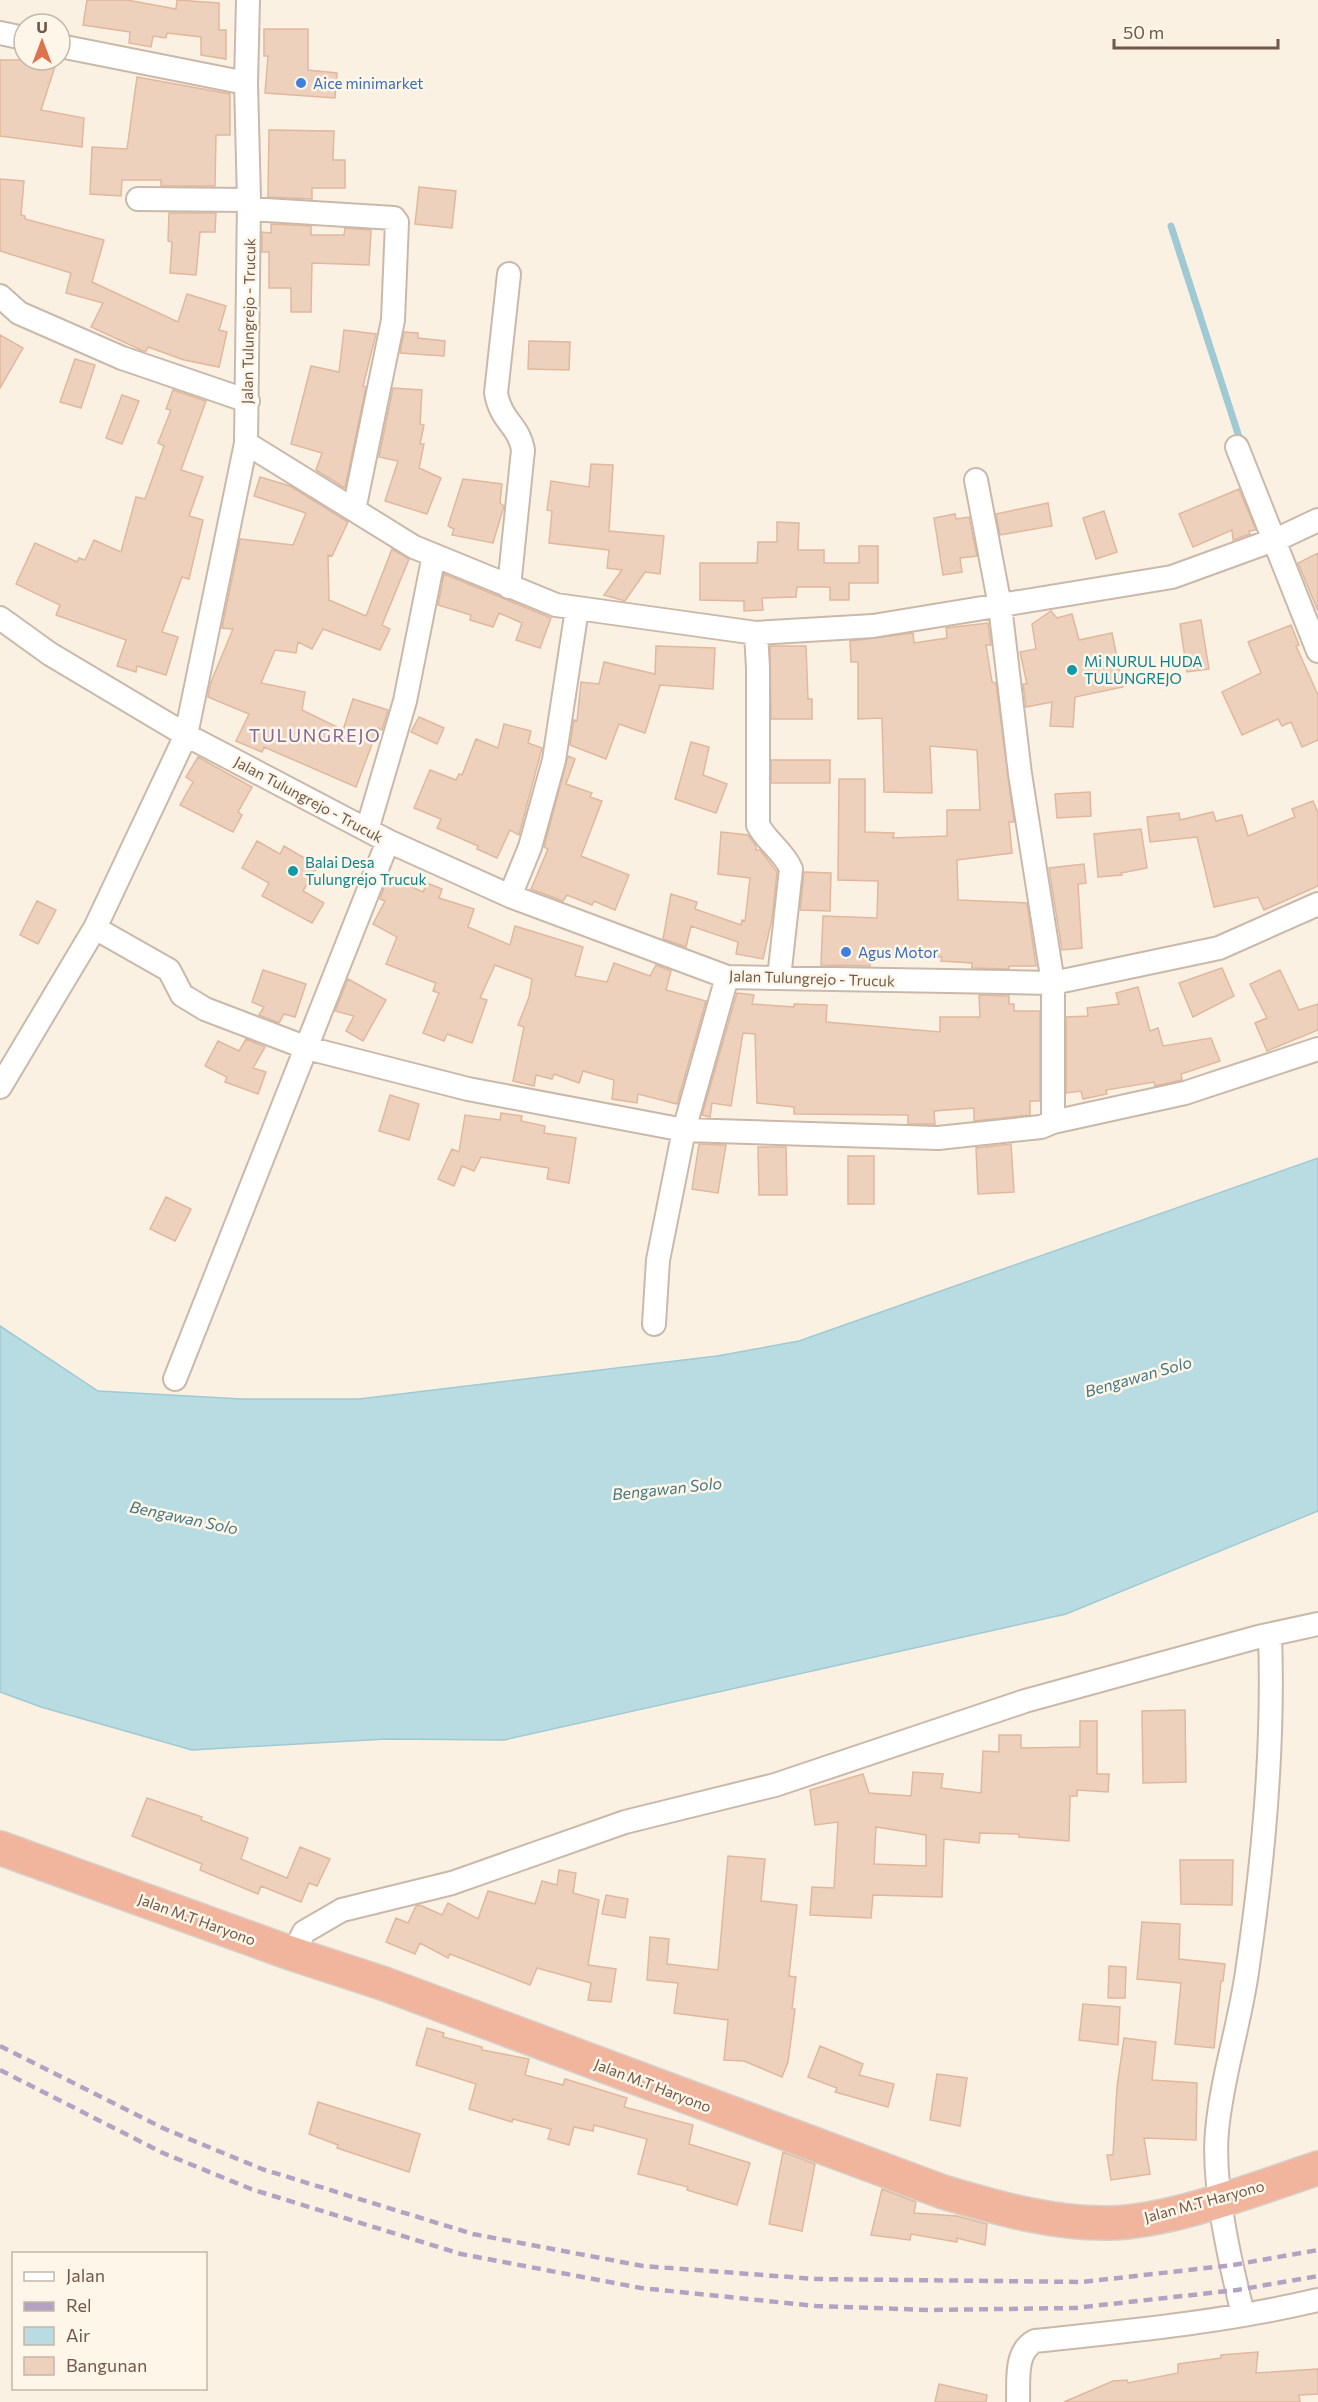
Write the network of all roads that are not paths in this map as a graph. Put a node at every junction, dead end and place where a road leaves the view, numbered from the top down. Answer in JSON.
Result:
{"nodes":[{"id":1,"x":248,"y":0,"type":"edge"},
{"id":2,"x":72,"y":48,"type":"edge"},
{"id":3,"x":246,"y":83,"type":"junction"},
{"id":4,"x":138,"y":199,"type":"dead end"},
{"id":5,"x":249,"y":204,"type":"junction"},
{"id":6,"x":509,"y":274,"type":"dead end"},
{"id":7,"x":0,"y":296,"type":"edge"},
{"id":8,"x":248,"y":401,"type":"junction"},
{"id":9,"x":246,"y":443,"type":"junction"},
{"id":10,"x":1237,"y":447,"type":"dead end"},
{"id":11,"x":976,"y":480,"type":"dead end"},
{"id":12,"x":354,"y":510,"type":"junction"},
{"id":13,"x":1318,"y":520,"type":"edge"},
{"id":14,"x":1273,"y":540,"type":"junction"},
{"id":15,"x":434,"y":555,"type":"junction"},
{"id":16,"x":509,"y":587,"type":"junction"},
{"id":17,"x":1000,"y":606,"type":"junction"},
{"id":18,"x":577,"y":609,"type":"junction"},
{"id":19,"x":0,"y":618,"type":"edge"},
{"id":20,"x":756,"y":633,"type":"junction"},
{"id":21,"x":1318,"y":651,"type":"edge"},
{"id":22,"x":186,"y":735,"type":"junction"},
{"id":23,"x":367,"y":830,"type":"junction"},
{"id":24,"x":388,"y":841,"type":"junction"},
{"id":25,"x":510,"y":896,"type":"junction"},
{"id":26,"x":1318,"y":904,"type":"edge"},
{"id":27,"x":95,"y":928,"type":"junction"},
{"id":28,"x":727,"y":977,"type":"junction"},
{"id":29,"x":779,"y":978,"type":"junction"},
{"id":30,"x":1053,"y":983,"type":"junction"},
{"id":31,"x":307,"y":1048,"type":"junction"},
{"id":32,"x":1318,"y":1049,"type":"edge"},
{"id":33,"x":0,"y":1087,"type":"edge"},
{"id":34,"x":1053,"y":1122,"type":"junction"},
{"id":35,"x":684,"y":1130,"type":"junction"},
{"id":36,"x":654,"y":1324,"type":"dead end"},
{"id":37,"x":175,"y":1379,"type":"dead end"},
{"id":38,"x":1318,"y":1624,"type":"edge"},
{"id":39,"x":1270,"y":1635,"type":"junction"},
{"id":40,"x":0,"y":1848,"type":"edge"},
{"id":41,"x":292,"y":1954,"type":"junction"},
{"id":42,"x":1318,"y":2168,"type":"edge"},
{"id":43,"x":1221,"y":2200,"type":"junction"},
{"id":44,"x":1318,"y":2300,"type":"edge"},
{"id":45,"x":1244,"y":2314,"type":"junction"},
{"id":46,"x":1017,"y":2402,"type":"edge"}],
"edges":[{"from":1,"to":3,"type":"street","name":"Jalan Tulungrejo - Trucuk"},
{"from":2,"to":3,"type":"street"},
{"from":3,"to":5,"type":"street","name":"Jalan Tulungrejo - Trucuk"},
{"from":4,"to":5,"type":"street"},
{"from":5,"to":8,"type":"street","name":"Jalan Tulungrejo - Trucuk"},
{"from":5,"to":12,"type":"street"},
{"from":6,"to":16,"type":"street"},
{"from":7,"to":8,"type":"street"},
{"from":8,"to":9,"type":"street","name":"Jalan Tulungrejo - Trucuk"},
{"from":9,"to":12,"type":"street"},
{"from":9,"to":22,"type":"street","name":"Jalan Tulungrejo - Trucuk"},
{"from":10,"to":14,"type":"street"},
{"from":11,"to":17,"type":"street"},
{"from":12,"to":15,"type":"street"},
{"from":13,"to":14,"type":"street"},
{"from":14,"to":17,"type":"street"},
{"from":14,"to":21,"type":"street"},
{"from":15,"to":16,"type":"street"},
{"from":15,"to":23,"type":"street"},
{"from":16,"to":18,"type":"street"},
{"from":17,"to":20,"type":"street"},
{"from":17,"to":30,"type":"street"},
{"from":18,"to":20,"type":"street"},
{"from":18,"to":25,"type":"street"},
{"from":19,"to":22,"type":"street"},
{"from":20,"to":29,"type":"street"},
{"from":22,"to":23,"type":"street","name":"Jalan Tulungrejo - Trucuk"},
{"from":22,"to":27,"type":"street"},
{"from":23,"to":24,"type":"street","name":"Jalan Tulungrejo - Trucuk"},
{"from":24,"to":25,"type":"street","name":"Jalan Tulungrejo - Trucuk"},
{"from":24,"to":31,"type":"street"},
{"from":25,"to":28,"type":"street","name":"Jalan Tulungrejo - Trucuk"},
{"from":26,"to":30,"type":"street","name":"Jalan Tulungrejo - Trucuk"},
{"from":27,"to":31,"type":"street"},
{"from":27,"to":33,"type":"street"},
{"from":28,"to":29,"type":"street","name":"Jalan Tulungrejo - Trucuk"},
{"from":28,"to":35,"type":"street"},
{"from":29,"to":30,"type":"street","name":"Jalan Tulungrejo - Trucuk"},
{"from":30,"to":34,"type":"street"},
{"from":31,"to":35,"type":"street"},
{"from":31,"to":37,"type":"street"},
{"from":32,"to":34,"type":"street"},
{"from":34,"to":35,"type":"street"},
{"from":35,"to":36,"type":"street"},
{"from":38,"to":39,"type":"street"},
{"from":39,"to":41,"type":"street"},
{"from":39,"to":43,"type":"street"},
{"from":40,"to":41,"type":"highway","name":"Jalan M.T Haryono"},
{"from":41,"to":43,"type":"highway","name":"Jalan M.T Haryono"},
{"from":42,"to":43,"type":"highway","name":"Jalan M.T Haryono"},
{"from":43,"to":45,"type":"street"},
{"from":44,"to":45,"type":"street"},
{"from":45,"to":46,"type":"street"}]}
